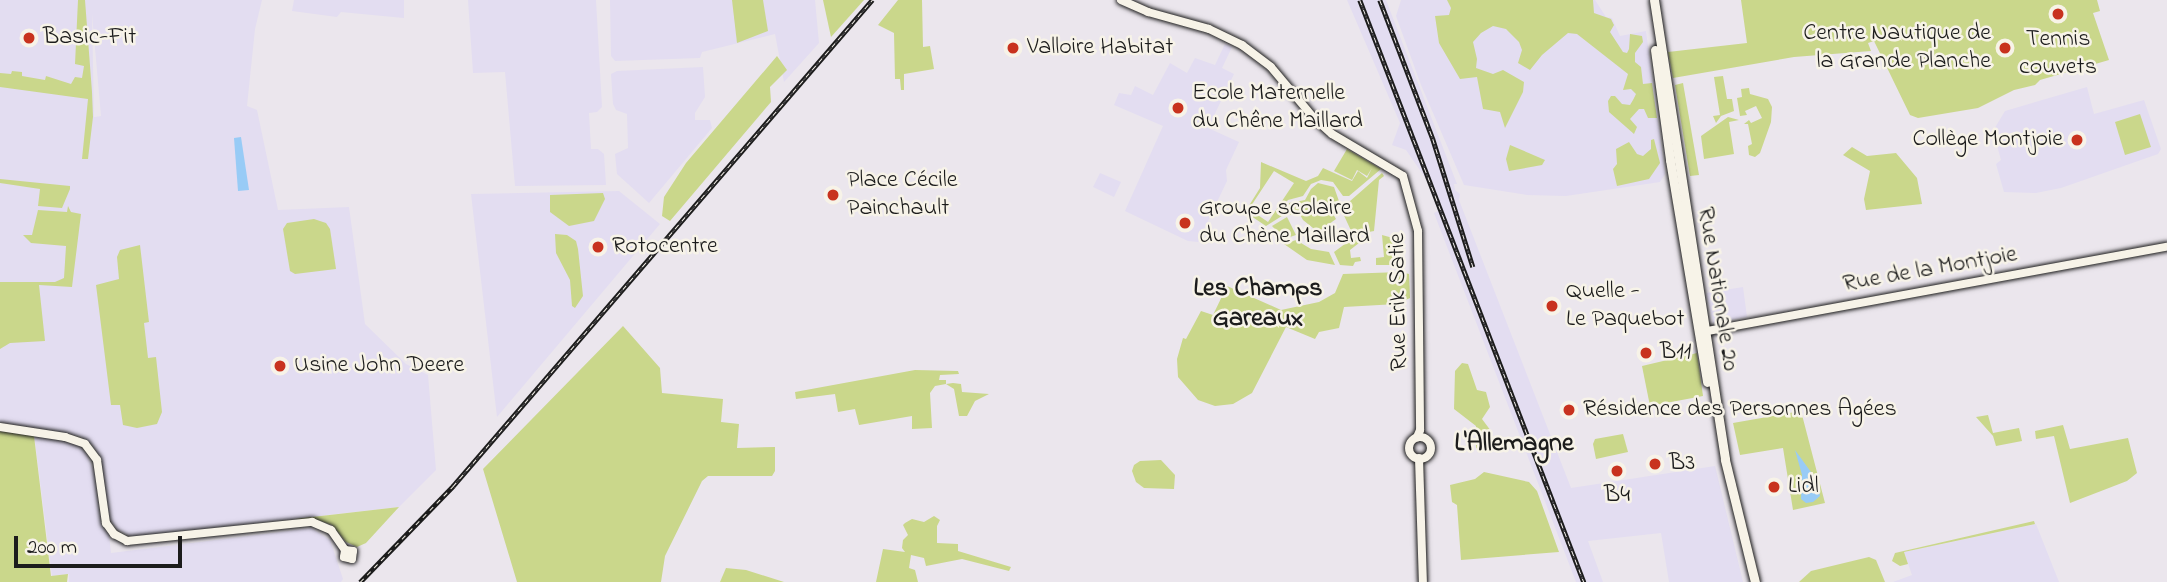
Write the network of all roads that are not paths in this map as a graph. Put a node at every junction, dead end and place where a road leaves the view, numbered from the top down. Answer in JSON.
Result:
{"nodes":[{"id":1,"x":1121,"y":0,"type":"edge"},
{"id":2,"x":1648,"y":0,"type":"edge"},
{"id":3,"x":1654,"y":0,"type":"edge"},
{"id":4,"x":2167,"y":247,"type":"edge"},
{"id":5,"x":1703,"y":332,"type":"junction"},
{"id":6,"x":0,"y":427,"type":"edge"},
{"id":7,"x":1420,"y":435,"type":"junction"},
{"id":8,"x":1421,"y":460,"type":"junction"},
{"id":9,"x":345,"y":550,"type":"dead end"},
{"id":10,"x":1424,"y":581,"type":"edge"},
{"id":11,"x":1749,"y":582,"type":"edge"},
{"id":12,"x":1755,"y":582,"type":"edge"}],
"edges":[{"from":1,"to":7,"type":"street","name":"Rue Erik Satie"},
{"from":2,"to":5,"type":"main road","name":"Rue Nationale 20"},
{"from":3,"to":5,"type":"main road","name":"Rue Nationale 20"},
{"from":4,"to":5,"type":"street","name":"Rue de la Montjoie"},
{"from":5,"to":11,"type":"main road","name":"Rue Nationale 20"},
{"from":5,"to":12,"type":"main road","name":"Rue Nationale 20"},
{"from":6,"to":9,"type":"street"},
{"from":7,"to":8,"type":"street"},
{"from":7,"to":8,"type":"street"},
{"from":8,"to":10,"type":"street"}]}
